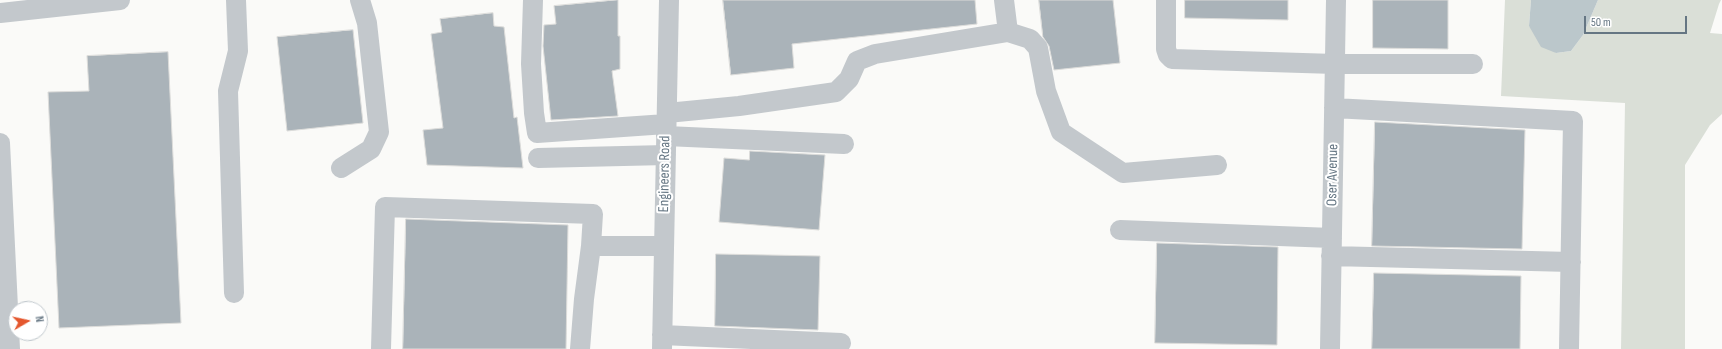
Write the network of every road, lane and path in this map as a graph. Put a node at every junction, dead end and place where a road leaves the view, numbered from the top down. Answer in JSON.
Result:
{"nodes":[{"id":1,"x":120,"y":0,"type":"edge"},
{"id":2,"x":236,"y":0,"type":"edge"},
{"id":3,"x":360,"y":0,"type":"edge"},
{"id":4,"x":533,"y":0,"type":"edge"},
{"id":5,"x":669,"y":0,"type":"edge"},
{"id":6,"x":1004,"y":0,"type":"edge"},
{"id":7,"x":1166,"y":0,"type":"edge"},
{"id":8,"x":1336,"y":0,"type":"edge"},
{"id":9,"x":0,"y":13,"type":"edge"},
{"id":10,"x":1008,"y":32,"type":"junction"},
{"id":11,"x":1335,"y":64,"type":"junction"},
{"id":12,"x":1473,"y":64,"type":"dead end"},
{"id":13,"x":1334,"y":108,"type":"junction"},
{"id":14,"x":666,"y":132,"type":"junction"},
{"id":15,"x":0,"y":143,"type":"edge"},
{"id":16,"x":844,"y":144,"type":"dead end"},
{"id":17,"x":538,"y":158,"type":"dead end"},
{"id":18,"x":1217,"y":165,"type":"dead end"},
{"id":19,"x":341,"y":168,"type":"dead end"},
{"id":20,"x":1120,"y":230,"type":"dead end"},
{"id":21,"x":591,"y":246,"type":"junction"},
{"id":22,"x":664,"y":246,"type":"junction"},
{"id":23,"x":1332,"y":247,"type":"junction"},
{"id":24,"x":1571,"y":262,"type":"junction"},
{"id":25,"x":234,"y":293,"type":"dead end"},
{"id":26,"x":662,"y":342,"type":"edge"},
{"id":27,"x":841,"y":343,"type":"dead end"},
{"id":28,"x":10,"y":349,"type":"edge"},
{"id":29,"x":381,"y":349,"type":"edge"},
{"id":30,"x":580,"y":349,"type":"edge"},
{"id":31,"x":1330,"y":349,"type":"edge"},
{"id":32,"x":1569,"y":349,"type":"edge"}],
"edges":[{"from":1,"to":9,"type":"street"},
{"from":2,"to":25,"type":"street"},
{"from":3,"to":19,"type":"street"},
{"from":4,"to":14,"type":"street"},
{"from":5,"to":14,"type":"street","name":"Engineers Road"},
{"from":6,"to":10,"type":"street"},
{"from":7,"to":11,"type":"street"},
{"from":8,"to":11,"type":"street","name":"Oser Avenue"},
{"from":10,"to":14,"type":"street"},
{"from":10,"to":18,"type":"street"},
{"from":11,"to":12,"type":"street"},
{"from":11,"to":13,"type":"street","name":"Oser Avenue"},
{"from":13,"to":23,"type":"street","name":"Oser Avenue"},
{"from":13,"to":24,"type":"street"},
{"from":14,"to":16,"type":"street"},
{"from":14,"to":17,"type":"street"},
{"from":14,"to":22,"type":"street","name":"Engineers Road"},
{"from":15,"to":28,"type":"street"},
{"from":20,"to":23,"type":"street"},
{"from":21,"to":22,"type":"street"},
{"from":21,"to":29,"type":"street"},
{"from":21,"to":30,"type":"street"},
{"from":22,"to":26,"type":"street","name":"Engineers Road"},
{"from":23,"to":24,"type":"street"},
{"from":23,"to":31,"type":"street","name":"Oser Avenue"},
{"from":24,"to":32,"type":"street"},
{"from":26,"to":27,"type":"street"}]}
